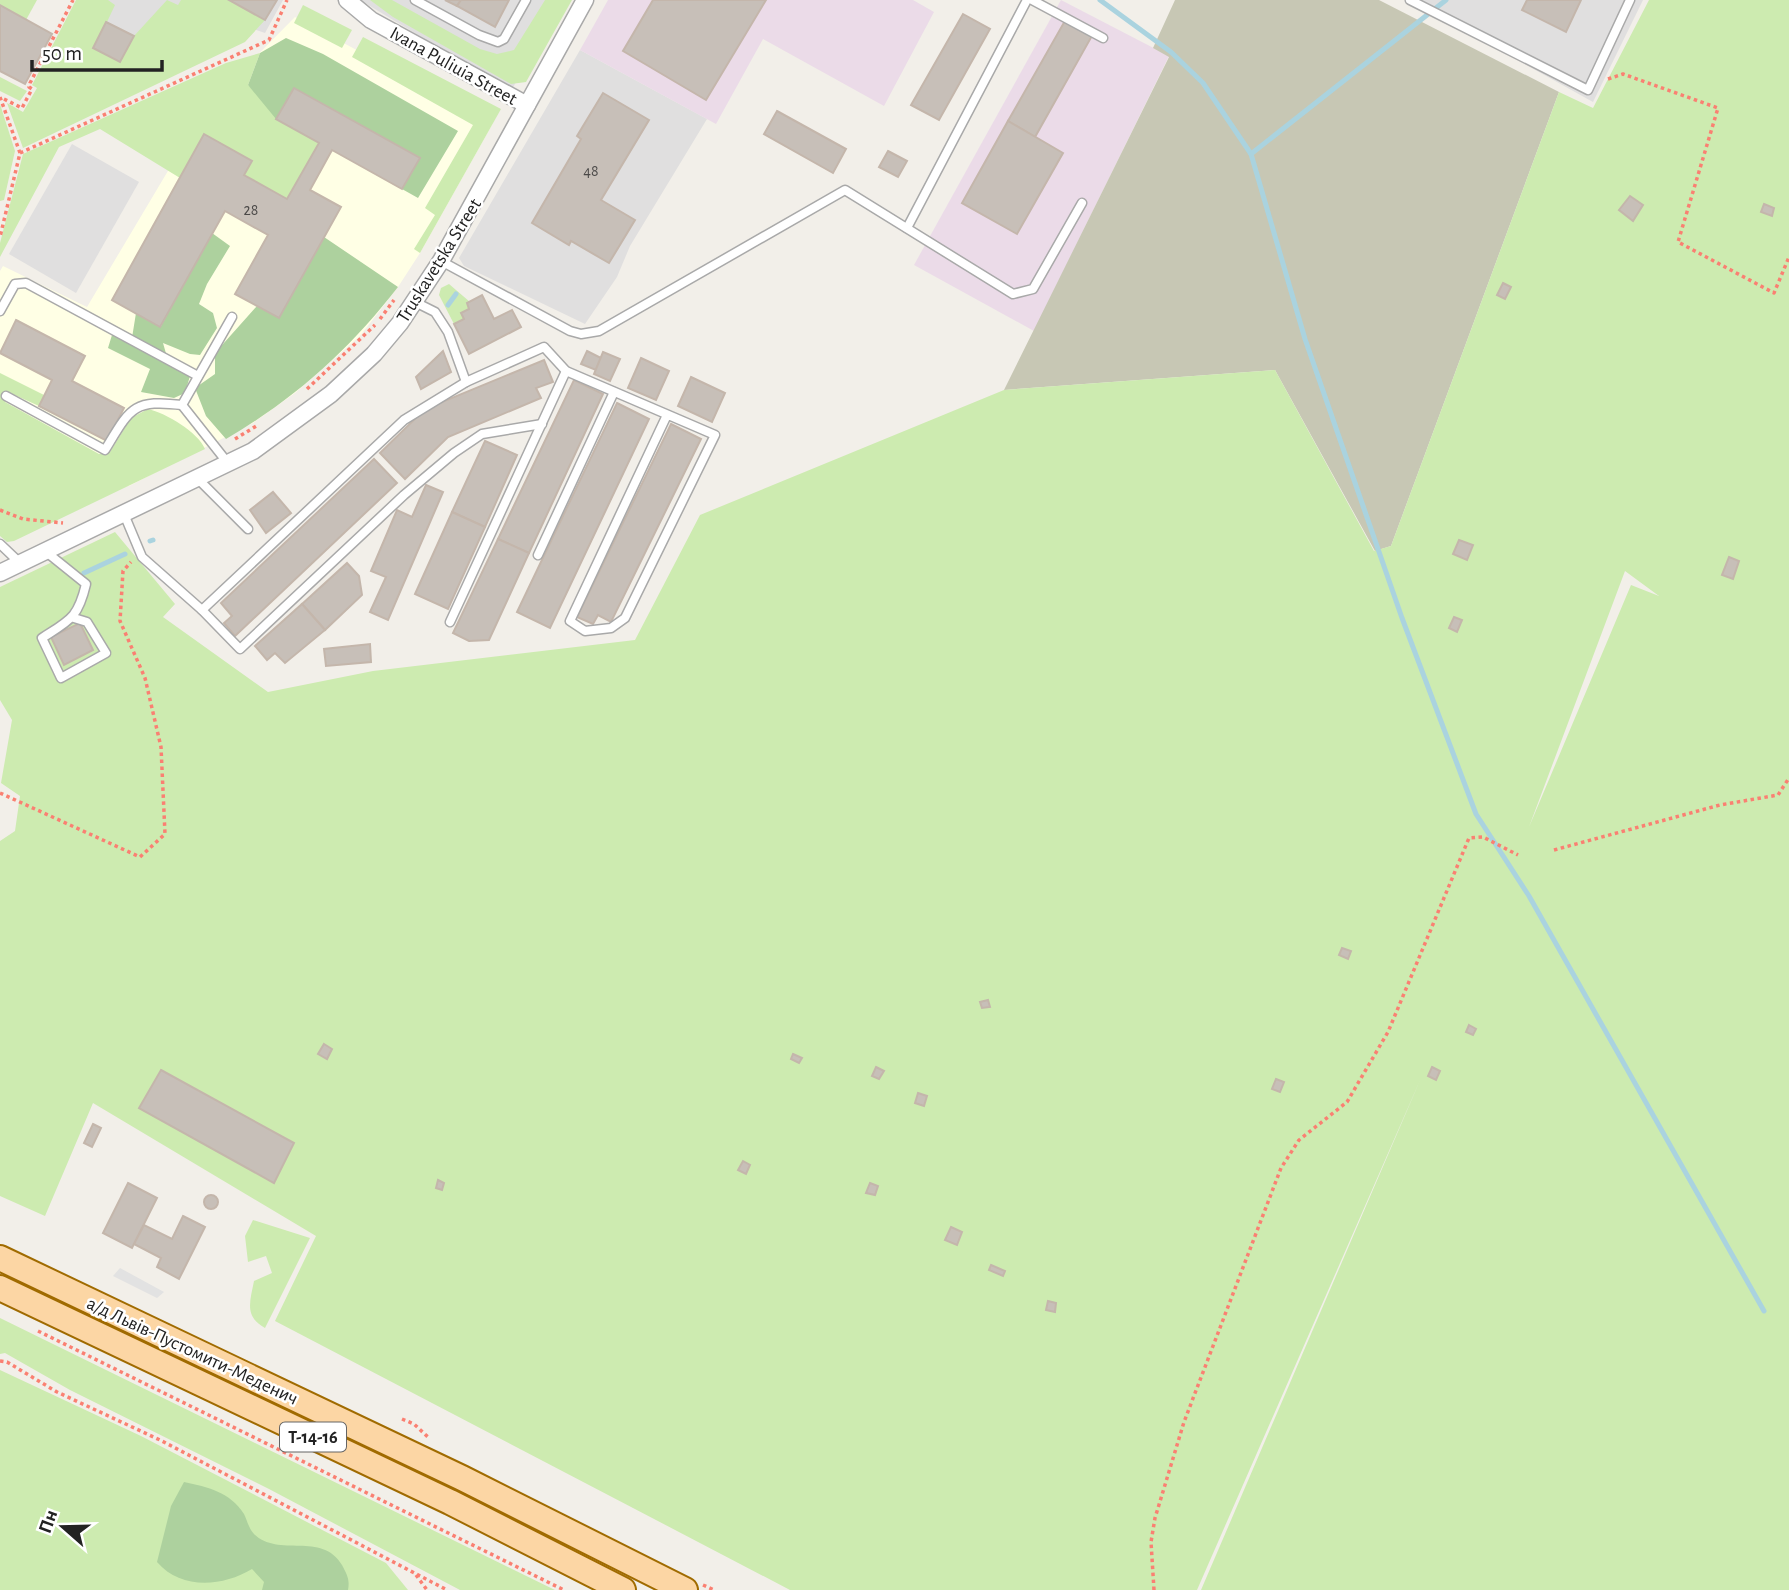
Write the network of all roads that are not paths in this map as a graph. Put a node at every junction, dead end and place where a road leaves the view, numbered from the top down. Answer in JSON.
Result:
{"nodes":[{"id":1,"x":347,"y":0,"type":"edge"},
{"id":2,"x":415,"y":0,"type":"edge"},
{"id":3,"x":526,"y":0,"type":"edge"},
{"id":4,"x":585,"y":0,"type":"edge"},
{"id":5,"x":1030,"y":0,"type":"edge"},
{"id":6,"x":1410,"y":0,"type":"edge"},
{"id":7,"x":1630,"y":0,"type":"edge"},
{"id":8,"x":1103,"y":38,"type":"dead end"},
{"id":9,"x":527,"y":105,"type":"junction"},
{"id":10,"x":1082,"y":203,"type":"dead end"},
{"id":11,"x":907,"y":228,"type":"junction"},
{"id":12,"x":441,"y":261,"type":"junction"},
{"id":13,"x":415,"y":302,"type":"junction"},
{"id":14,"x":0,"y":311,"type":"edge"},
{"id":15,"x":232,"y":317,"type":"dead end"},
{"id":16,"x":566,"y":371,"type":"junction"},
{"id":17,"x":198,"y":376,"type":"junction"},
{"id":18,"x":466,"y":382,"type":"junction"},
{"id":19,"x":614,"y":392,"type":"junction"},
{"id":20,"x":6,"y":396,"type":"dead end"},
{"id":21,"x":182,"y":405,"type":"junction"},
{"id":22,"x":667,"y":415,"type":"junction"},
{"id":23,"x":542,"y":424,"type":"junction"},
{"id":24,"x":223,"y":456,"type":"junction"},
{"id":25,"x":197,"y":478,"type":"junction"},
{"id":26,"x":124,"y":514,"type":"junction"},
{"id":27,"x":248,"y":529,"type":"dead end"},
{"id":28,"x":0,"y":544,"type":"edge"},
{"id":29,"x":45,"y":551,"type":"junction"},
{"id":30,"x":538,"y":555,"type":"dead end"},
{"id":31,"x":20,"y":563,"type":"junction"},
{"id":32,"x":0,"y":573,"type":"edge"},
{"id":33,"x":202,"y":610,"type":"junction"},
{"id":34,"x":74,"y":618,"type":"junction"},
{"id":35,"x":450,"y":622,"type":"dead end"},
{"id":36,"x":0,"y":1258,"type":"edge"},
{"id":37,"x":0,"y":1287,"type":"edge"},
{"id":38,"x":623,"y":1590,"type":"edge"},
{"id":39,"x":685,"y":1590,"type":"edge"}],
"edges":[{"from":1,"to":9,"type":"street","name":"Ivana Puliuia Street"},
{"from":2,"to":3,"type":"lane"},
{"from":4,"to":9,"type":"street","name":"Truskavetska Street"},
{"from":5,"to":8,"type":"lane"},
{"from":5,"to":11,"type":"lane"},
{"from":6,"to":7,"type":"lane"},
{"from":9,"to":12,"type":"street","name":"Truskavetska Street"},
{"from":10,"to":11,"type":"lane"},
{"from":11,"to":12,"type":"lane"},
{"from":12,"to":13,"type":"street","name":"Truskavetska Street"},
{"from":13,"to":18,"type":"lane"},
{"from":13,"to":24,"type":"street","name":"Truskavetska Street"},
{"from":14,"to":17,"type":"lane"},
{"from":15,"to":17,"type":"lane"},
{"from":16,"to":18,"type":"lane"},
{"from":16,"to":19,"type":"lane"},
{"from":16,"to":23,"type":"lane"},
{"from":17,"to":21,"type":"lane"},
{"from":18,"to":33,"type":"lane"},
{"from":19,"to":22,"type":"lane"},
{"from":19,"to":30,"type":"lane"},
{"from":20,"to":21,"type":"lane"},
{"from":21,"to":24,"type":"lane"},
{"from":22,"to":22,"type":"lane"},
{"from":23,"to":33,"type":"lane"},
{"from":23,"to":35,"type":"lane"},
{"from":24,"to":25,"type":"street","name":"Truskavetska Street"},
{"from":25,"to":26,"type":"street","name":"Truskavetska Street"},
{"from":25,"to":27,"type":"lane"},
{"from":26,"to":29,"type":"street","name":"Truskavetska Street"},
{"from":26,"to":33,"type":"lane"},
{"from":28,"to":31,"type":"lane"},
{"from":29,"to":31,"type":"street","name":"Truskavetska Street"},
{"from":29,"to":34,"type":"lane"},
{"from":31,"to":32,"type":"street","name":"Truskavetska Street"},
{"from":34,"to":34,"type":"lane"},
{"from":36,"to":39,"type":"main road","name":"а/д Львів-Пустомити-Меденич","number":"Т-14-16"},
{"from":37,"to":38,"type":"main road","number":"Т-14-16"}]}
